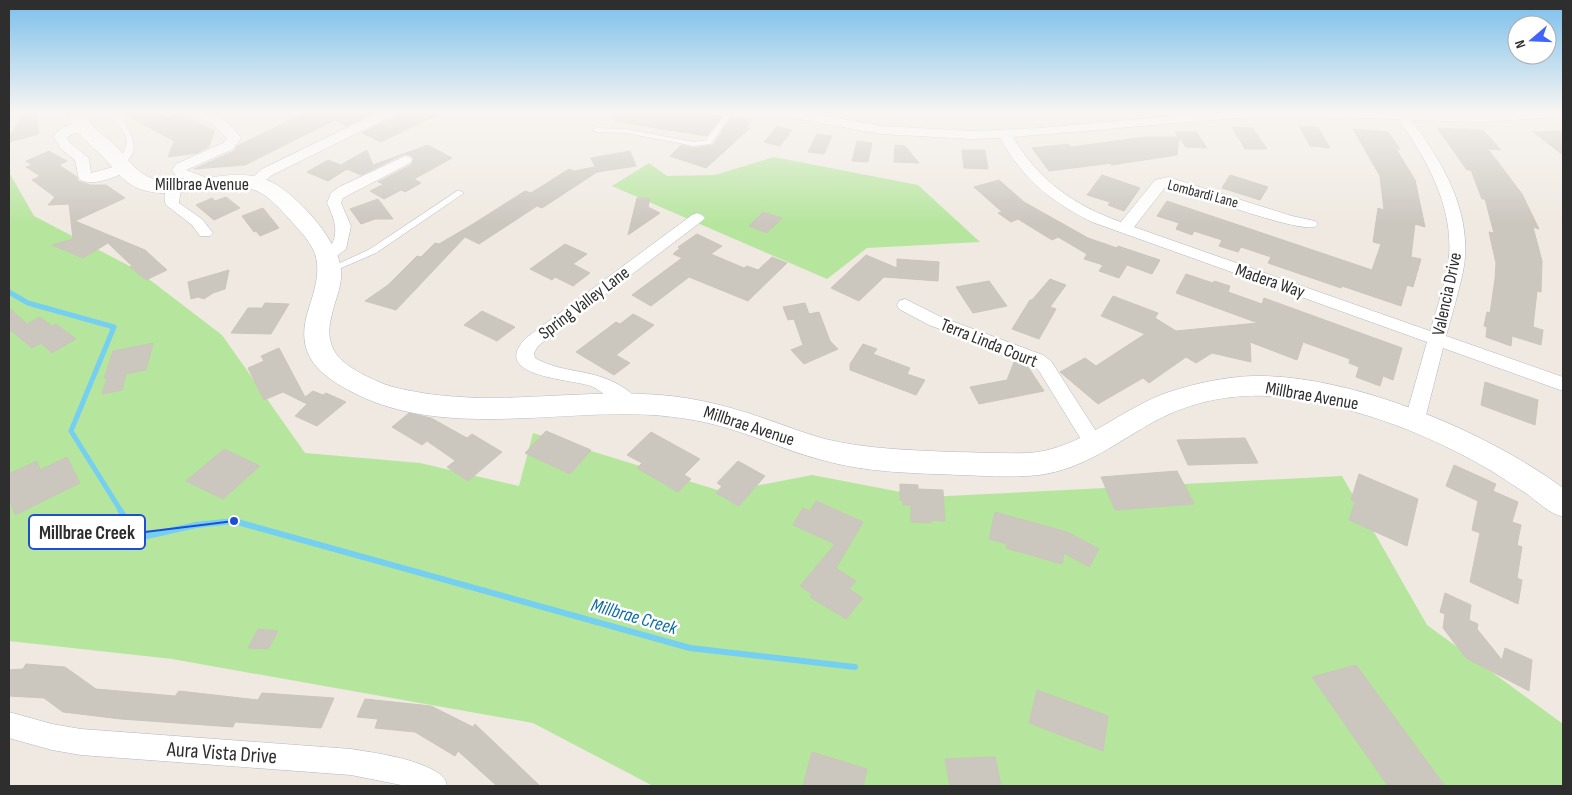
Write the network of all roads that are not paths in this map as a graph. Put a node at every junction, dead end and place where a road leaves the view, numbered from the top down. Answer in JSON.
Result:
{"nodes":[{"id":1,"x":71,"y":150,"type":"edge"},
{"id":2,"x":107,"y":150,"type":"edge"},
{"id":3,"x":130,"y":150,"type":"edge"},
{"id":4,"x":219,"y":150,"type":"edge"},
{"id":5,"x":312,"y":150,"type":"edge"},
{"id":6,"x":1014,"y":150,"type":"edge"},
{"id":7,"x":1426,"y":150,"type":"edge"},
{"id":8,"x":405,"y":160,"type":"dead end"},
{"id":9,"x":122,"y":166,"type":"junction"},
{"id":10,"x":252,"y":183,"type":"junction"},
{"id":11,"x":202,"y":185,"type":"junction"},
{"id":12,"x":174,"y":187,"type":"junction"},
{"id":13,"x":460,"y":193,"type":"dead end"},
{"id":14,"x":1245,"y":205,"type":"joint"},
{"id":15,"x":697,"y":218,"type":"dead end"},
{"id":16,"x":1310,"y":224,"type":"dead end"},
{"id":17,"x":1124,"y":230,"type":"junction"},
{"id":18,"x":205,"y":233,"type":"dead end"},
{"id":19,"x":328,"y":263,"type":"junction"},
{"id":20,"x":905,"y":305,"type":"dead end"},
{"id":21,"x":1437,"y":339,"type":"junction"},
{"id":22,"x":1563,"y":384,"type":"edge"},
{"id":23,"x":632,"y":404,"type":"junction"},
{"id":24,"x":1414,"y":423,"type":"junction"},
{"id":25,"x":1094,"y":444,"type":"junction"},
{"id":26,"x":1563,"y":505,"type":"edge"},
{"id":27,"x":9,"y":725,"type":"edge"},
{"id":28,"x":434,"y":786,"type":"edge"}],
"edges":[{"from":1,"to":9,"type":"street"},
{"from":2,"to":9,"type":"street","name":"Millbrae Avenue"},
{"from":3,"to":9,"type":"lane"},
{"from":4,"to":11,"type":"street"},
{"from":5,"to":10,"type":"street"},
{"from":6,"to":17,"type":"street","name":"Madera Way"},
{"from":7,"to":21,"type":"street","name":"Valencia Drive"},
{"from":8,"to":19,"type":"street"},
{"from":9,"to":12,"type":"street","name":"Millbrae Avenue"},
{"from":10,"to":11,"type":"street","name":"Millbrae Avenue"},
{"from":10,"to":19,"type":"street","name":"Millbrae Avenue"},
{"from":11,"to":12,"type":"street","name":"Millbrae Avenue"},
{"from":12,"to":18,"type":"street"},
{"from":13,"to":19,"type":"lane"},
{"from":14,"to":16,"type":"street"},
{"from":14,"to":17,"type":"street","name":"Lombardi Lane"},
{"from":15,"to":23,"type":"street","name":"Spring Valley Lane"},
{"from":17,"to":21,"type":"street","name":"Madera Way"},
{"from":19,"to":23,"type":"street","name":"Millbrae Avenue"},
{"from":20,"to":25,"type":"street","name":"Terra Linda Court"},
{"from":21,"to":22,"type":"street","name":"Madera Way"},
{"from":21,"to":24,"type":"street","name":"Valencia Drive"},
{"from":23,"to":25,"type":"street","name":"Millbrae Avenue"},
{"from":24,"to":25,"type":"street","name":"Millbrae Avenue"},
{"from":24,"to":26,"type":"street","name":"Millbrae Avenue"},
{"from":27,"to":28,"type":"street","name":"Aura Vista Drive"}]}
